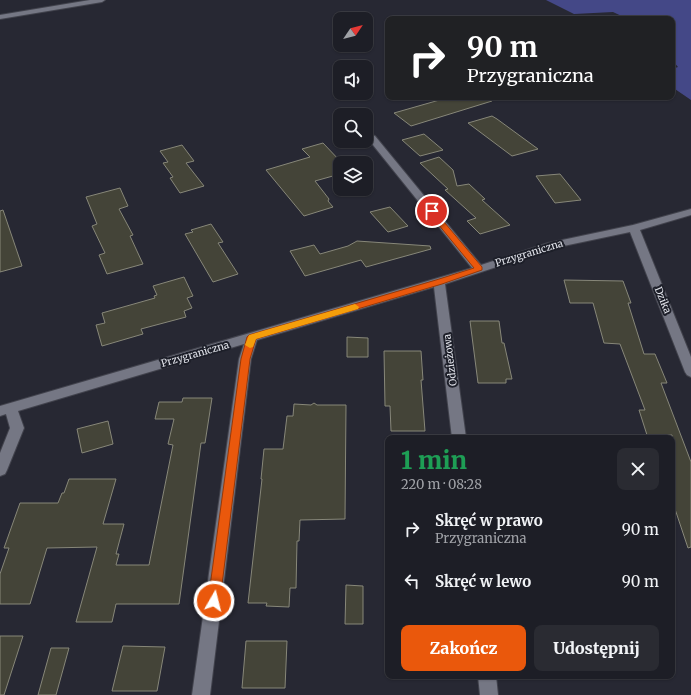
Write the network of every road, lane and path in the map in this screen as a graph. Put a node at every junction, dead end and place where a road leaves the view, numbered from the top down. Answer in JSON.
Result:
{"nodes":[{"id":1,"x":102,"y":0,"type":"edge"},
{"id":2,"x":0,"y":17,"type":"edge"},
{"id":3,"x":373,"y":139,"type":"edge"},
{"id":4,"x":691,"y":212,"type":"edge"},
{"id":5,"x":634,"y":228,"type":"junction"},
{"id":6,"x":479,"y":269,"type":"junction"},
{"id":7,"x":439,"y":282,"type":"junction"},
{"id":8,"x":252,"y":337,"type":"junction"},
{"id":9,"x":691,"y":372,"type":"edge"},
{"id":10,"x":6,"y":410,"type":"edge"},
{"id":11,"x":459,"y":435,"type":"edge"},
{"id":12,"x":0,"y":470,"type":"edge"},
{"id":13,"x":487,"y":679,"type":"edge"},
{"id":14,"x":201,"y":695,"type":"edge"},
{"id":15,"x":489,"y":695,"type":"edge"}],
"edges":[{"from":1,"to":2,"type":"street"},
{"from":3,"to":6,"type":"street"},
{"from":4,"to":5,"type":"street","name":"Przygraniczna"},
{"from":5,"to":6,"type":"street","name":"Przygraniczna"},
{"from":5,"to":9,"type":"street","name":"Dzika"},
{"from":6,"to":7,"type":"street","name":"Przygraniczna"},
{"from":7,"to":8,"type":"street","name":"Przygraniczna"},
{"from":7,"to":11,"type":"street","name":"Odzieżowa"},
{"from":8,"to":10,"type":"street","name":"Przygraniczna"},
{"from":8,"to":14,"type":"street"},
{"from":10,"to":12,"type":"street"},
{"from":13,"to":15,"type":"street"}]}
